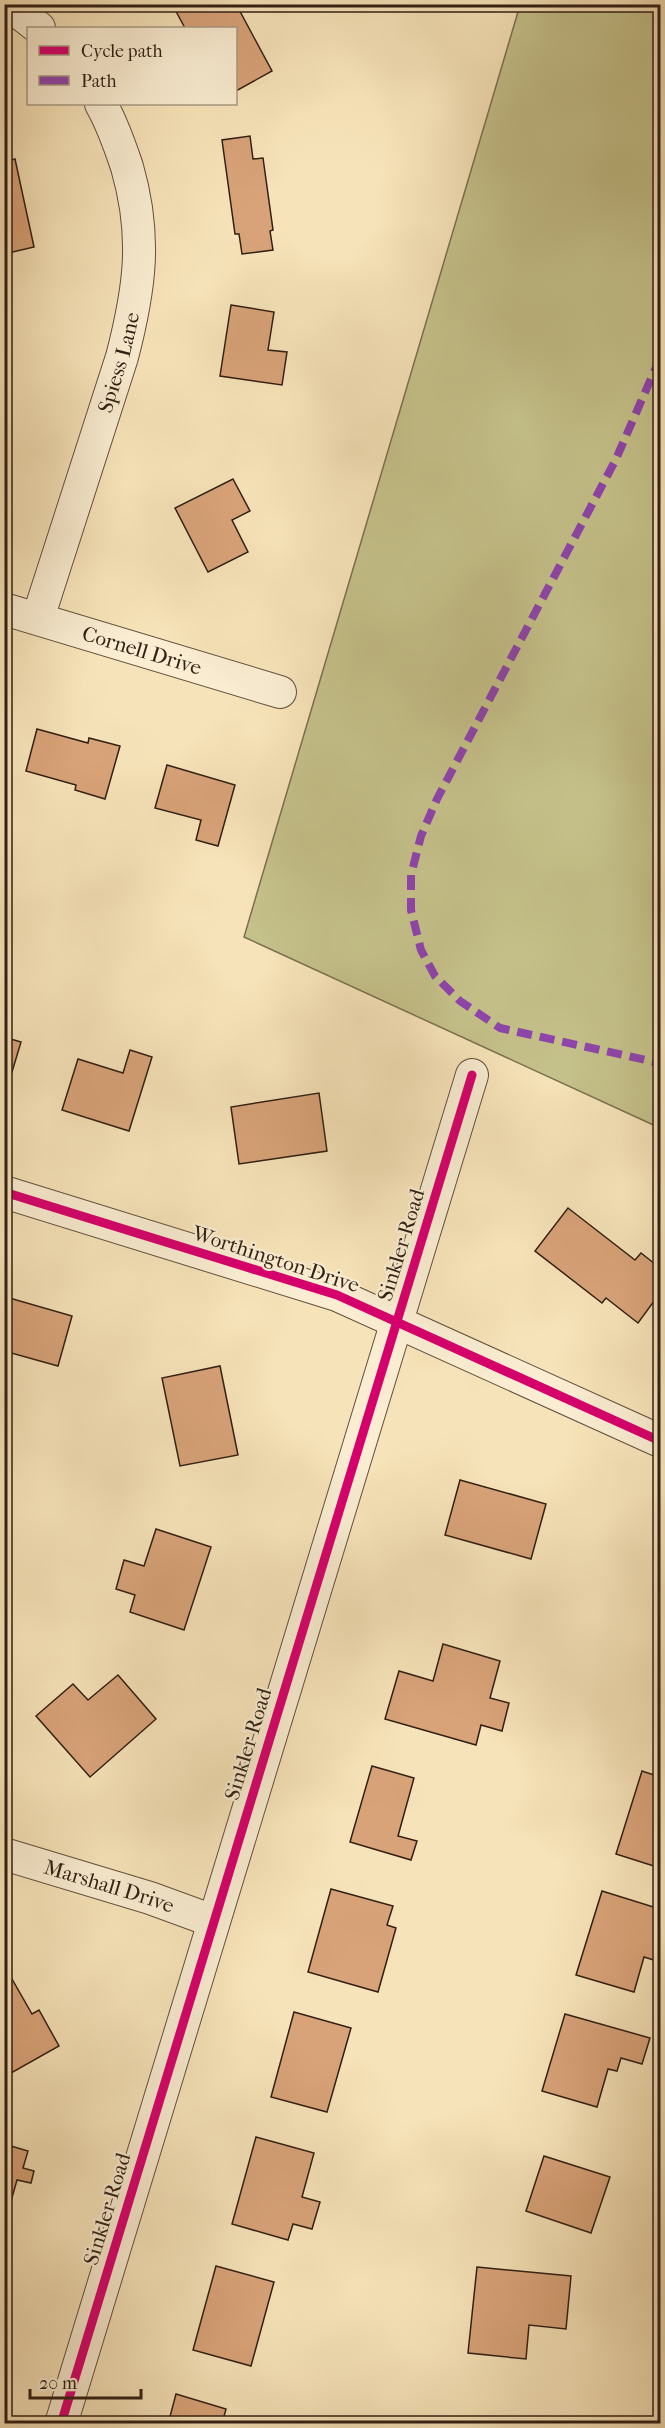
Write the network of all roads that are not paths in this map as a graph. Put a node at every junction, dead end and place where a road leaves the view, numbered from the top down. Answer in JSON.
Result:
{"nodes":[{"id":1,"x":8,"y":4,"type":"edge"},
{"id":2,"x":38,"y":27,"type":"edge"},
{"id":3,"x":101,"y":105,"type":"edge"},
{"id":4,"x":4,"y":609,"type":"edge"},
{"id":5,"x":38,"y":618,"type":"junction"},
{"id":6,"x":280,"y":692,"type":"dead end"},
{"id":7,"x":472,"y":1075,"type":"dead end"},
{"id":8,"x":4,"y":1192,"type":"edge"},
{"id":9,"x":396,"y":1322,"type":"junction"},
{"id":10,"x":660,"y":1441,"type":"edge"},
{"id":11,"x":4,"y":1854,"type":"edge"},
{"id":12,"x":213,"y":1921,"type":"junction"},
{"id":13,"x":61,"y":2424,"type":"edge"}],
"edges":[{"from":1,"to":2,"type":"street"},
{"from":3,"to":5,"type":"street","name":"Spiess Lane"},
{"from":4,"to":5,"type":"street","name":"Cornell Drive"},
{"from":5,"to":6,"type":"street","name":"Cornell Drive"},
{"from":7,"to":9,"type":"street","name":"Sinkler Road"},
{"from":8,"to":9,"type":"street","name":"Worthington Drive"},
{"from":9,"to":10,"type":"street","name":"Worthington Drive"},
{"from":9,"to":12,"type":"street","name":"Sinkler Road"},
{"from":11,"to":12,"type":"street","name":"Marshall Drive"},
{"from":12,"to":13,"type":"street","name":"Sinkler Road"}]}
